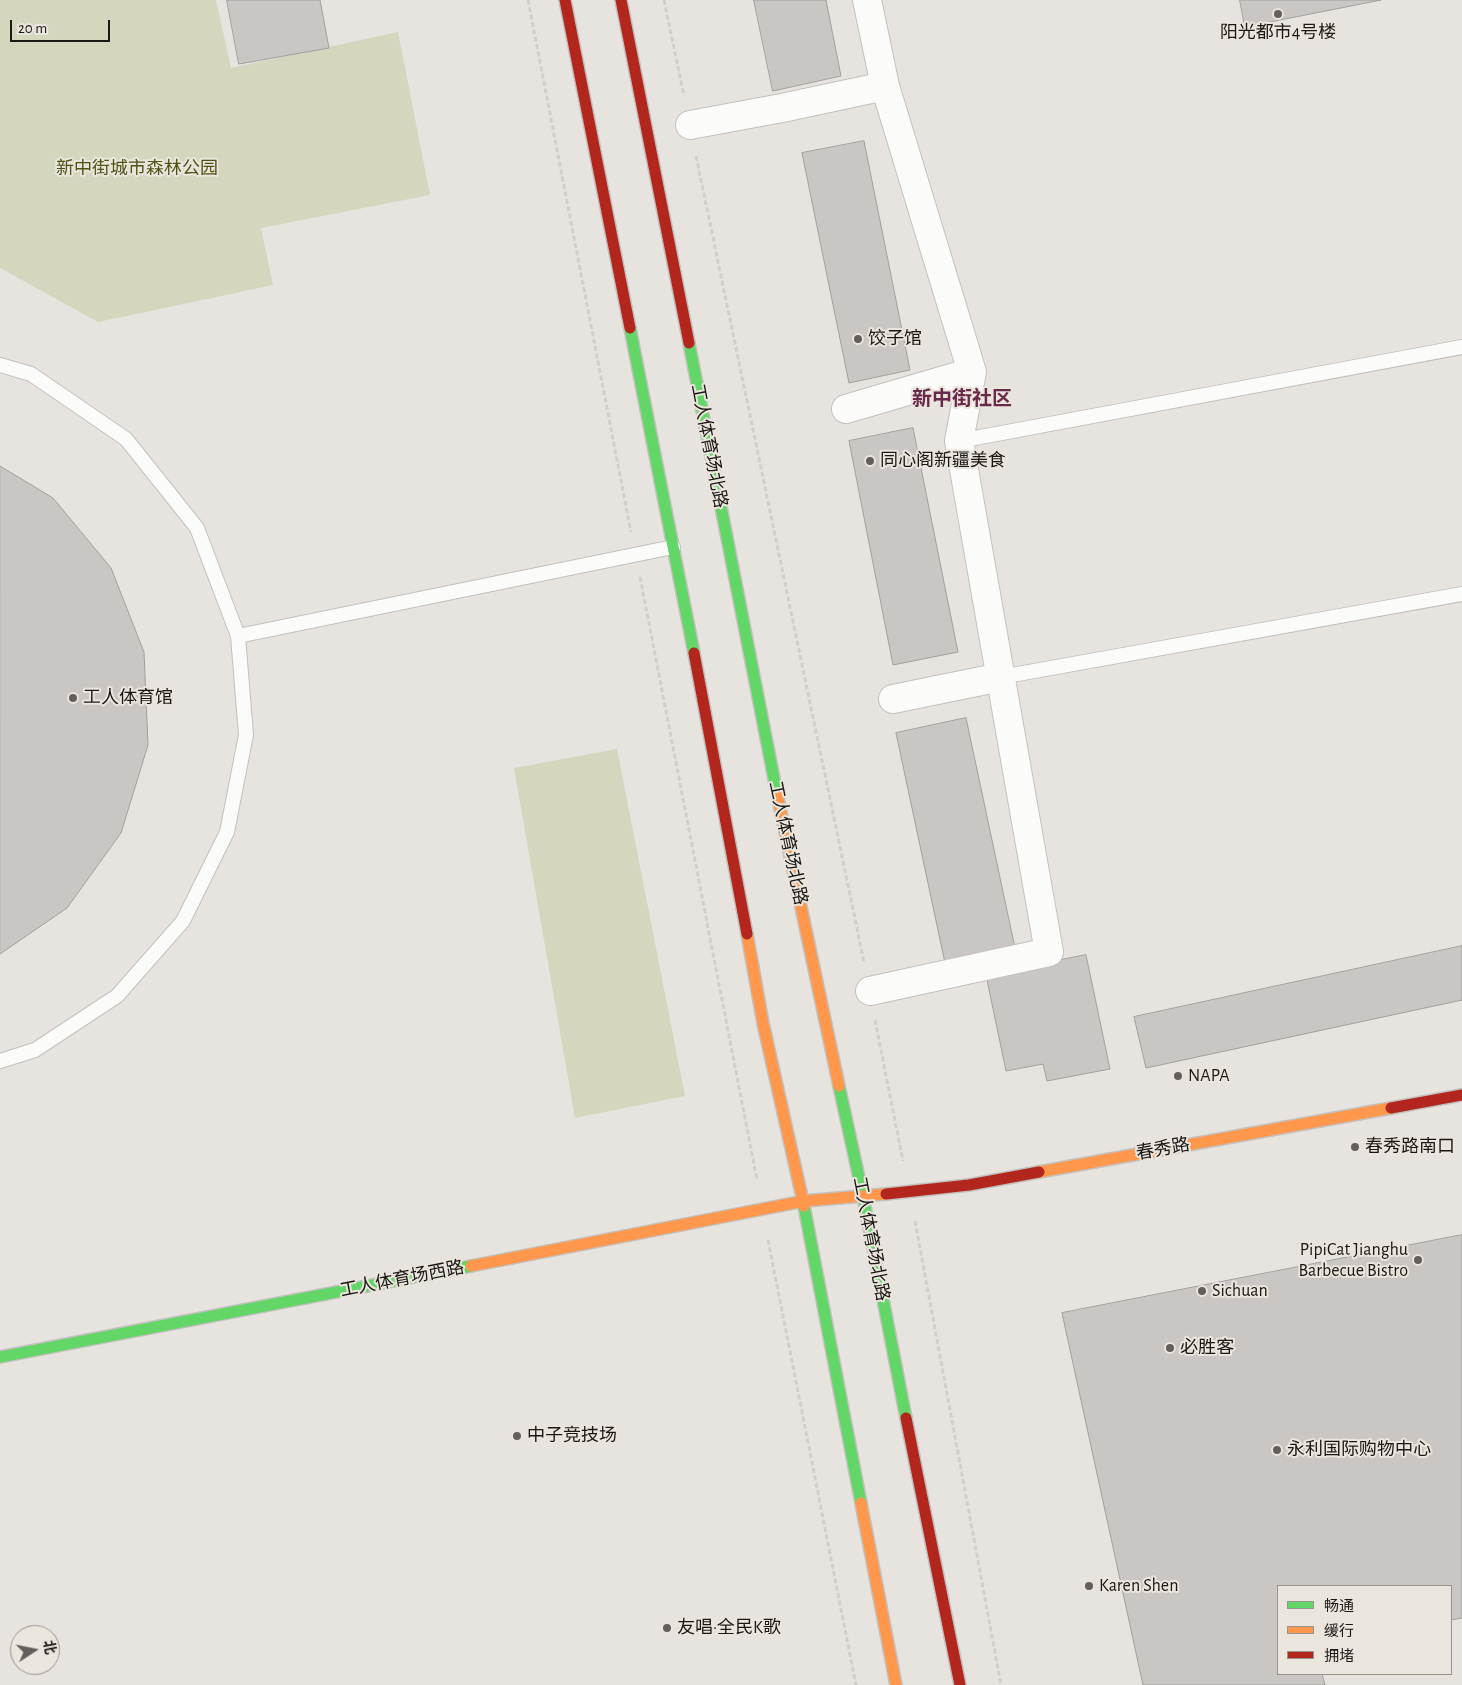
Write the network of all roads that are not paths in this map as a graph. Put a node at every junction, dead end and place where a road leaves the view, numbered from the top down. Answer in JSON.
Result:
{"nodes":[{"id":1,"x":565,"y":0,"type":"edge"},
{"id":2,"x":621,"y":0,"type":"edge"},
{"id":3,"x":867,"y":0,"type":"edge"},
{"id":4,"x":885,"y":86,"type":"junction"},
{"id":5,"x":690,"y":125,"type":"road end"},
{"id":6,"x":1462,"y":347,"type":"edge"},
{"id":7,"x":0,"y":366,"type":"edge"},
{"id":8,"x":972,"y":372,"type":"junction"},
{"id":9,"x":846,"y":409,"type":"dead end"},
{"id":10,"x":959,"y":442,"type":"junction"},
{"id":11,"x":673,"y":547,"type":"junction"},
{"id":12,"x":1462,"y":594,"type":"edge"},
{"id":13,"x":238,"y":636,"type":"junction"},
{"id":14,"x":1001,"y":677,"type":"junction"},
{"id":15,"x":893,"y":700,"type":"dead end"},
{"id":16,"x":870,"y":990,"type":"road end"},
{"id":17,"x":0,"y":1062,"type":"edge"},
{"id":18,"x":1462,"y":1095,"type":"edge"},
{"id":19,"x":863,"y":1196,"type":"junction"},
{"id":20,"x":803,"y":1202,"type":"junction"},
{"id":21,"x":0,"y":1356,"type":"edge"},
{"id":22,"x":896,"y":1685,"type":"edge"},
{"id":23,"x":960,"y":1685,"type":"edge"}],
"edges":[{"from":1,"to":11,"type":"main road"},
{"from":2,"to":19,"type":"main road","name":"工人体育场北路"},
{"from":3,"to":4,"type":"street"},
{"from":4,"to":5,"type":"street"},
{"from":4,"to":8,"type":"street"},
{"from":6,"to":10,"type":"lane"},
{"from":7,"to":13,"type":"lane"},
{"from":8,"to":9,"type":"street"},
{"from":8,"to":10,"type":"street"},
{"from":10,"to":14,"type":"street"},
{"from":11,"to":13,"type":"lane"},
{"from":11,"to":20,"type":"main road"},
{"from":12,"to":14,"type":"lane"},
{"from":13,"to":17,"type":"lane"},
{"from":14,"to":15,"type":"street"},
{"from":14,"to":16,"type":"street"},
{"from":18,"to":19,"type":"main road","name":"春秀路"},
{"from":19,"to":20,"type":"main road","name":"春秀路"},
{"from":19,"to":23,"type":"main road","name":"工人体育场北路"},
{"from":20,"to":21,"type":"main road","name":"工人体育场西路"},
{"from":20,"to":22,"type":"main road"}]}
